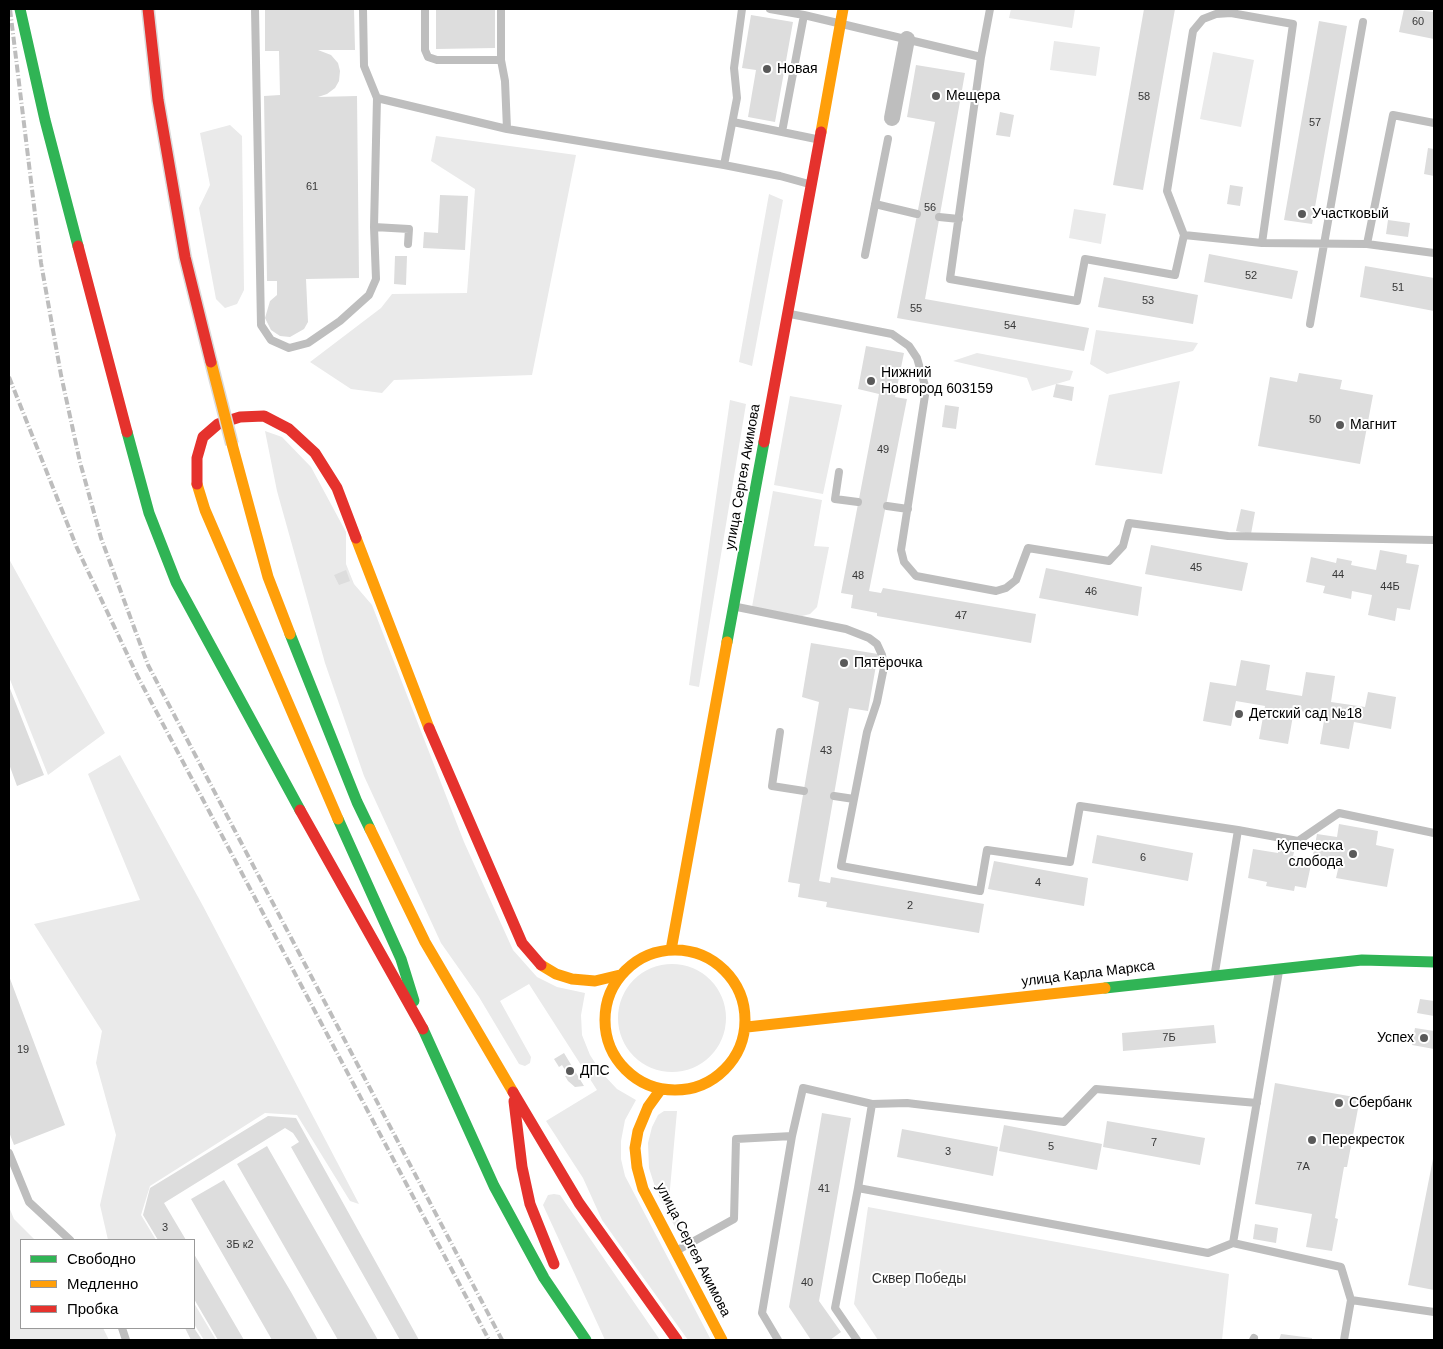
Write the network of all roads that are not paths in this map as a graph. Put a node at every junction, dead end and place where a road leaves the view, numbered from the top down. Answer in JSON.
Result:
{"nodes":[{"id":1,"x":20,"y":9,"type":"edge"},
{"id":2,"x":148,"y":9,"type":"edge"},
{"id":3,"x":255,"y":9,"type":"edge"},
{"id":4,"x":363,"y":9,"type":"edge"},
{"id":5,"x":425,"y":9,"type":"edge"},
{"id":6,"x":501,"y":9,"type":"edge"},
{"id":7,"x":742,"y":9,"type":"edge"},
{"id":8,"x":770,"y":9,"type":"edge"},
{"id":9,"x":844,"y":9,"type":"edge"},
{"id":10,"x":990,"y":9,"type":"edge"},
{"id":11,"x":804,"y":15,"type":"junction"},
{"id":12,"x":1363,"y":22,"type":"dead end"},
{"id":13,"x":841,"y":23,"type":"junction"},
{"id":14,"x":907,"y":39,"type":"junction"},
{"id":15,"x":981,"y":57,"type":"junction"},
{"id":16,"x":502,"y":60,"type":"junction"},
{"id":17,"x":377,"y":98,"type":"junction"},
{"id":18,"x":892,"y":118,"type":"dead end"},
{"id":19,"x":733,"y":122,"type":"junction"},
{"id":20,"x":1434,"y":122,"type":"edge"},
{"id":21,"x":507,"y":129,"type":"junction"},
{"id":22,"x":782,"y":132,"type":"junction"},
{"id":23,"x":888,"y":139,"type":"dead end"},
{"id":24,"x":819,"y":140,"type":"junction"},
{"id":25,"x":724,"y":165,"type":"junction"},
{"id":26,"x":810,"y":185,"type":"junction"},
{"id":27,"x":875,"y":204,"type":"junction"},
{"id":28,"x":917,"y":214,"type":"dead end"},
{"id":29,"x":940,"y":217,"type":"dead end"},
{"id":30,"x":958,"y":219,"type":"junction"},
{"id":31,"x":374,"y":227,"type":"junction"},
{"id":32,"x":1184,"y":235,"type":"junction"},
{"id":33,"x":1262,"y":243,"type":"junction"},
{"id":34,"x":408,"y":244,"type":"dead end"},
{"id":35,"x":1325,"y":244,"type":"junction"},
{"id":36,"x":1367,"y":244,"type":"junction"},
{"id":37,"x":1434,"y":253,"type":"edge"},
{"id":38,"x":865,"y":255,"type":"dead end"},
{"id":39,"x":788,"y":313,"type":"junction"},
{"id":40,"x":1310,"y":324,"type":"dead end"},
{"id":41,"x":839,"y":472,"type":"dead end"},
{"id":42,"x":858,"y":502,"type":"dead end"},
{"id":43,"x":886,"y":506,"type":"dead end"},
{"id":44,"x":908,"y":509,"type":"junction"},
{"id":45,"x":1434,"y":540,"type":"edge"},
{"id":46,"x":735,"y":607,"type":"junction"},
{"id":47,"x":780,"y":732,"type":"dead end"},
{"id":48,"x":804,"y":791,"type":"dead end"},
{"id":49,"x":834,"y":796,"type":"dead end"},
{"id":50,"x":854,"y":799,"type":"junction"},
{"id":51,"x":1238,"y":830,"type":"junction"},
{"id":52,"x":1434,"y":832,"type":"edge"},
{"id":53,"x":671,"y":950,"type":"junction"},
{"id":54,"x":1434,"y":962,"type":"edge"},
{"id":55,"x":1279,"y":969,"type":"junction"},
{"id":56,"x":620,"y":975,"type":"junction"},
{"id":57,"x":1214,"y":975,"type":"junction"},
{"id":58,"x":422,"y":1026,"type":"junction"},
{"id":59,"x":747,"y":1026,"type":"junction"},
{"id":60,"x":661,"y":1089,"type":"junction"},
{"id":61,"x":513,"y":1093,"type":"junction"},
{"id":62,"x":1258,"y":1103,"type":"junction"},
{"id":63,"x":872,"y":1104,"type":"junction"},
{"id":64,"x":792,"y":1136,"type":"junction"},
{"id":65,"x":9,"y":1153,"type":"edge"},
{"id":66,"x":858,"y":1188,"type":"junction"},
{"id":67,"x":69,"y":1239,"type":"edge"},
{"id":68,"x":1233,"y":1243,"type":"junction"},
{"id":69,"x":675,"y":1252,"type":"junction"},
{"id":70,"x":557,"y":1271,"type":"dead end"},
{"id":71,"x":566,"y":1289,"type":"dead end"},
{"id":72,"x":1351,"y":1300,"type":"junction"},
{"id":73,"x":1434,"y":1312,"type":"edge"},
{"id":74,"x":585,"y":1337,"type":"edge"},
{"id":75,"x":677,"y":1340,"type":"edge"},
{"id":76,"x":722,"y":1340,"type":"edge"},
{"id":77,"x":778,"y":1340,"type":"edge"},
{"id":78,"x":856,"y":1340,"type":"edge"},
{"id":79,"x":1344,"y":1340,"type":"edge"}],
"edges":[{"from":1,"to":58,"type":"street"},
{"from":2,"to":61,"type":"street","bridge":true},
{"from":3,"to":31,"type":"lane"},
{"from":4,"to":17,"type":"lane"},
{"from":5,"to":16,"type":"lane"},
{"from":6,"to":16,"type":"lane"},
{"from":7,"to":19,"type":"lane"},
{"from":8,"to":11,"type":"lane"},
{"from":9,"to":13,"type":"street","name":"улица Сергея Акимова"},
{"from":10,"to":15,"type":"lane"},
{"from":11,"to":13,"type":"lane"},
{"from":11,"to":22,"type":"lane"},
{"from":12,"to":35,"type":"lane"},
{"from":13,"to":14,"type":"lane"},
{"from":13,"to":24,"type":"street","name":"улица Сергея Акимова"},
{"from":14,"to":15,"type":"lane"},
{"from":14,"to":18,"type":"street"},
{"from":15,"to":30,"type":"lane"},
{"from":16,"to":21,"type":"lane"},
{"from":17,"to":21,"type":"lane"},
{"from":17,"to":31,"type":"lane"},
{"from":19,"to":22,"type":"lane"},
{"from":19,"to":25,"type":"lane"},
{"from":20,"to":36,"type":"lane"},
{"from":21,"to":25,"type":"lane"},
{"from":22,"to":24,"type":"lane"},
{"from":23,"to":27,"type":"lane"},
{"from":24,"to":26,"type":"street","name":"улица Сергея Акимова"},
{"from":25,"to":26,"type":"lane"},
{"from":26,"to":39,"type":"street","name":"улица Сергея Акимова"},
{"from":27,"to":28,"type":"lane"},
{"from":27,"to":38,"type":"lane"},
{"from":29,"to":30,"type":"lane"},
{"from":30,"to":32,"type":"lane"},
{"from":31,"to":34,"type":"lane"},
{"from":32,"to":33,"type":"lane"},
{"from":32,"to":33,"type":"lane"},
{"from":33,"to":35,"type":"lane"},
{"from":35,"to":36,"type":"lane"},
{"from":35,"to":40,"type":"lane"},
{"from":36,"to":37,"type":"lane"},
{"from":39,"to":44,"type":"lane"},
{"from":39,"to":46,"type":"street","name":"улица Сергея Акимова"},
{"from":41,"to":42,"type":"lane"},
{"from":43,"to":44,"type":"lane"},
{"from":44,"to":45,"type":"lane"},
{"from":46,"to":50,"type":"lane"},
{"from":46,"to":53,"type":"street","name":"улица Сергея Акимова"},
{"from":47,"to":48,"type":"lane"},
{"from":49,"to":50,"type":"lane"},
{"from":50,"to":51,"type":"lane"},
{"from":51,"to":52,"type":"lane"},
{"from":51,"to":57,"type":"lane"},
{"from":53,"to":56,"type":"street"},
{"from":53,"to":59,"type":"street"},
{"from":54,"to":55,"type":"street","name":"улица Карла Маркса"},
{"from":55,"to":57,"type":"street","name":"улица Карла Маркса"},
{"from":55,"to":62,"type":"lane"},
{"from":56,"to":58,"type":"street"},
{"from":56,"to":60,"type":"street"},
{"from":57,"to":59,"type":"street","name":"улица Карла Маркса"},
{"from":58,"to":74,"type":"street"},
{"from":59,"to":60,"type":"street"},
{"from":60,"to":69,"type":"street","name":"улица Сергея Акимова"},
{"from":61,"to":70,"type":"street"},
{"from":61,"to":75,"type":"street"},
{"from":62,"to":63,"type":"lane"},
{"from":62,"to":68,"type":"lane"},
{"from":63,"to":64,"type":"lane"},
{"from":63,"to":66,"type":"lane"},
{"from":64,"to":69,"type":"lane"},
{"from":64,"to":77,"type":"lane"},
{"from":65,"to":67,"type":"lane"},
{"from":66,"to":68,"type":"lane"},
{"from":66,"to":78,"type":"lane"},
{"from":68,"to":72,"type":"lane"},
{"from":69,"to":76,"type":"street","name":"улица Сергея Акимова"},
{"from":71,"to":74,"type":"street"},
{"from":72,"to":73,"type":"lane"},
{"from":72,"to":79,"type":"lane"}]}
